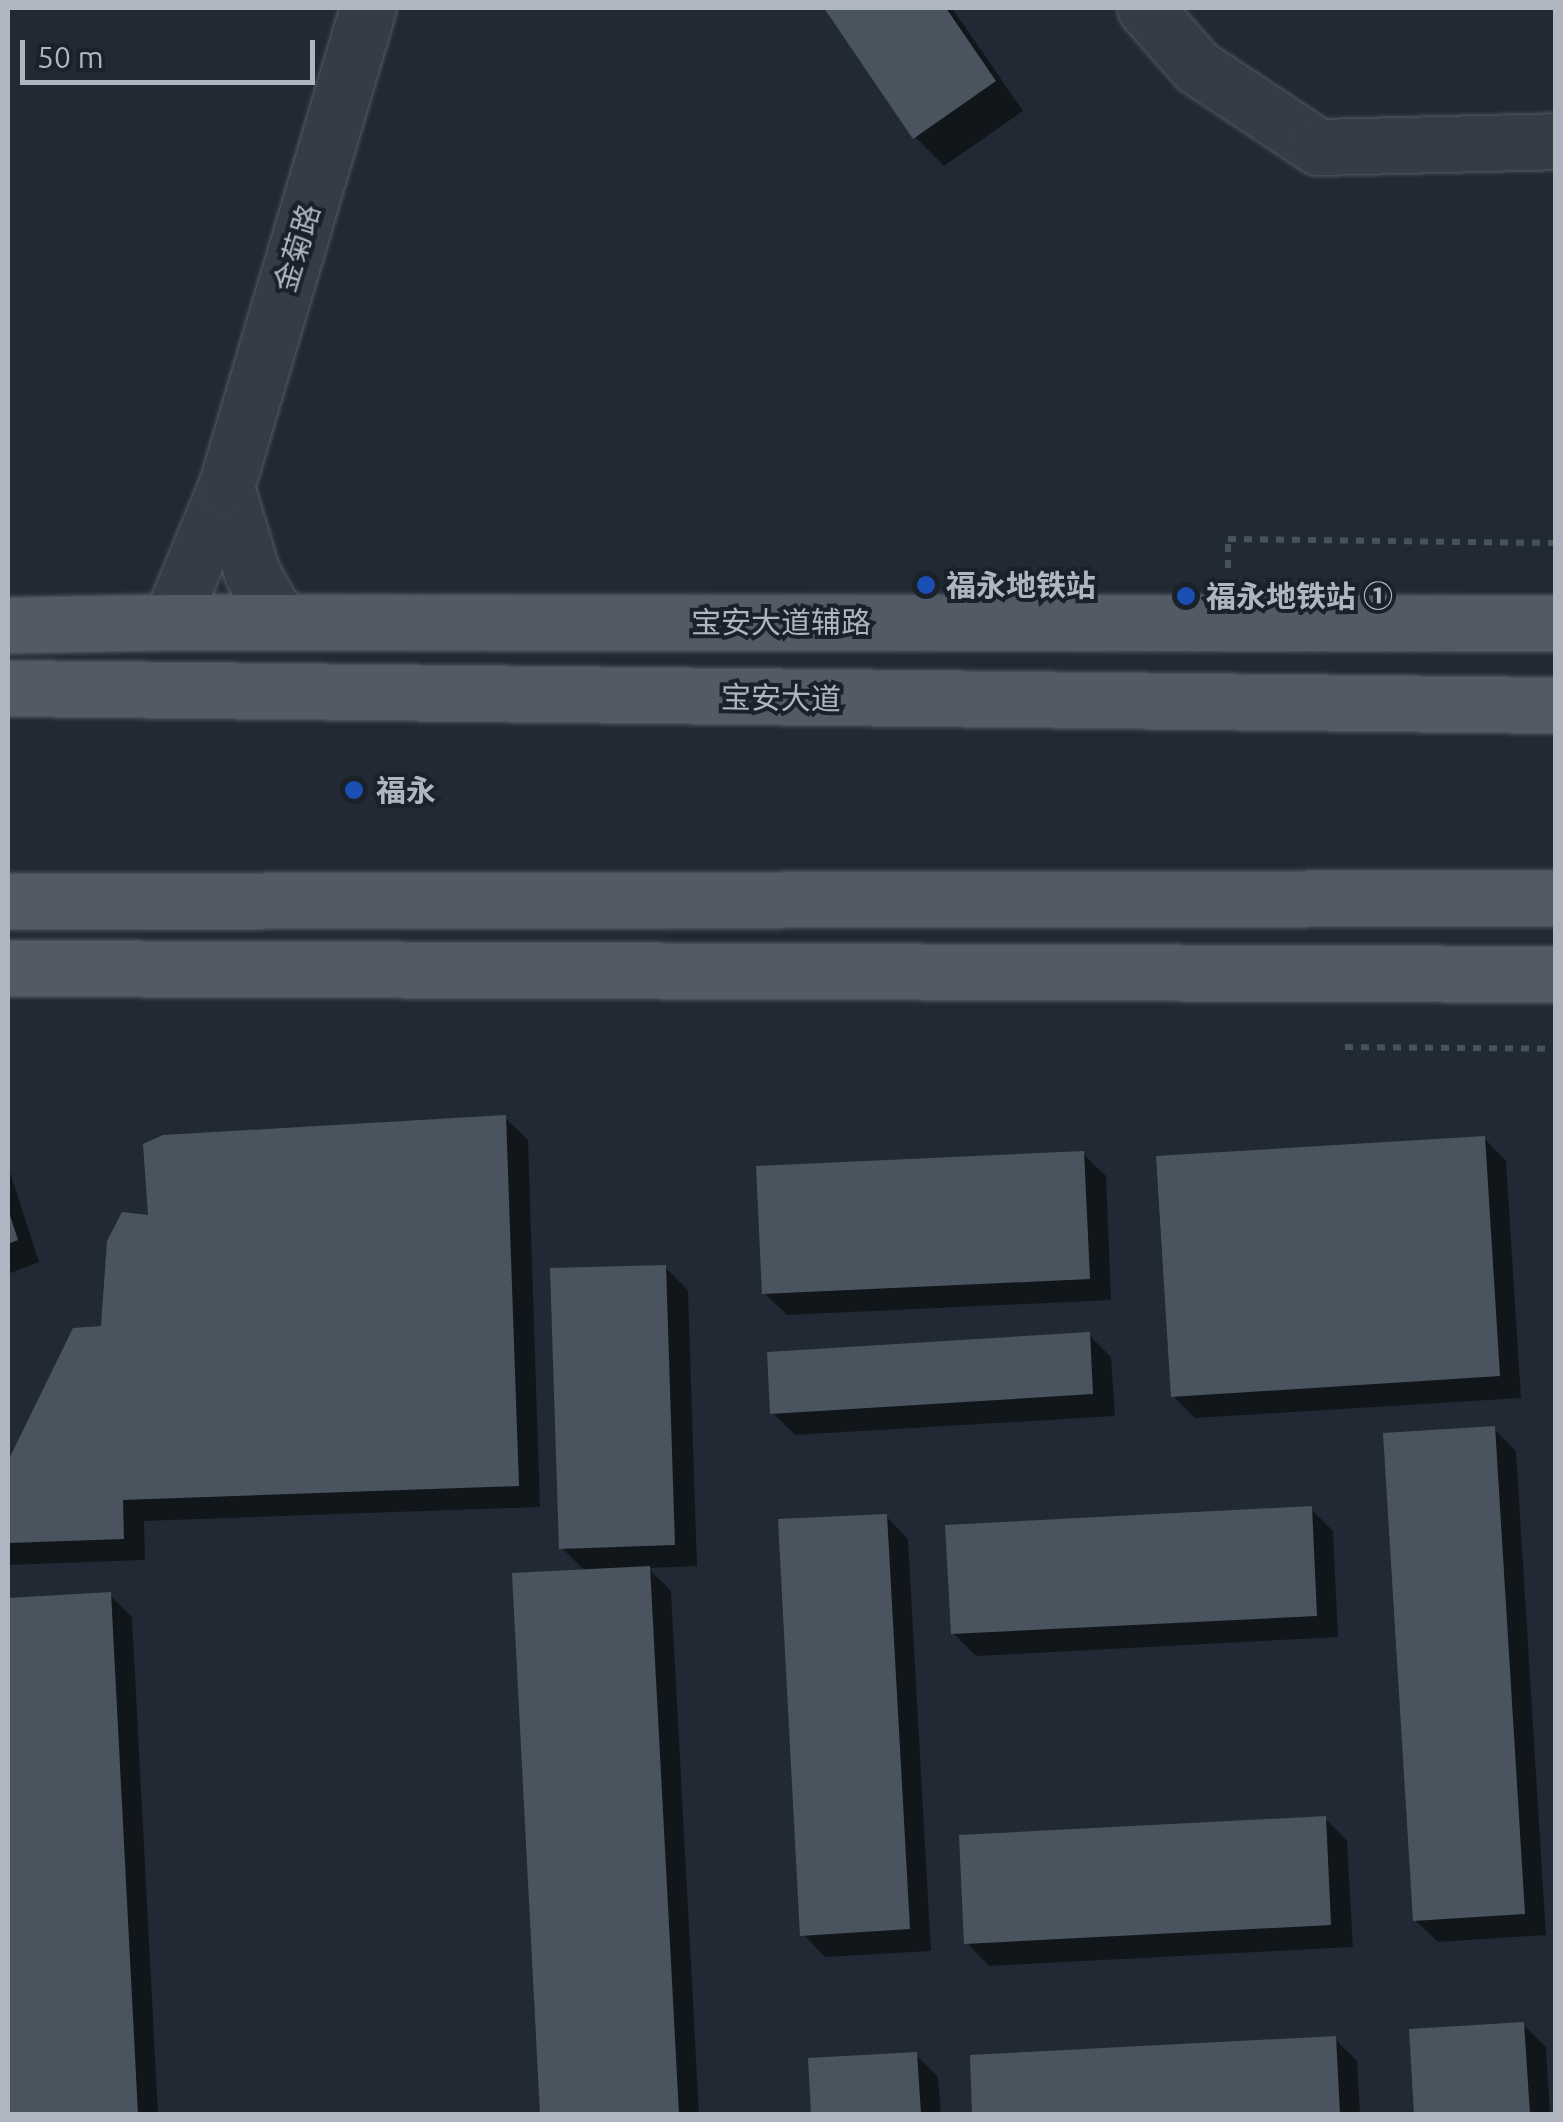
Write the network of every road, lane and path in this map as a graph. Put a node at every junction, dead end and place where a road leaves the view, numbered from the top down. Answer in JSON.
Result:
{"nodes":[{"id":1,"x":368,"y":8,"type":"edge"},
{"id":2,"x":1145,"y":8,"type":"edge"},
{"id":3,"x":1556,"y":142,"type":"edge"},
{"id":4,"x":226,"y":488,"type":"junction"},
{"id":5,"x":1556,"y":543,"type":"edge"},
{"id":6,"x":1228,"y":568,"type":"dead end"},
{"id":7,"x":170,"y":622,"type":"junction"},
{"id":8,"x":285,"y":622,"type":"junction"},
{"id":9,"x":1556,"y":624,"type":"edge"},
{"id":10,"x":8,"y":626,"type":"edge"},
{"id":11,"x":8,"y":688,"type":"edge"},
{"id":12,"x":1556,"y":705,"type":"edge"},
{"id":13,"x":1556,"y":898,"type":"edge"},
{"id":14,"x":8,"y":901,"type":"edge"},
{"id":15,"x":8,"y":968,"type":"edge"},
{"id":16,"x":1556,"y":974,"type":"edge"},
{"id":17,"x":1344,"y":1047,"type":"dead end"},
{"id":18,"x":1556,"y":1049,"type":"edge"}],
"edges":[{"from":1,"to":4,"type":"street","name":"金菊路"},
{"from":2,"to":3,"type":"street"},
{"from":4,"to":7,"type":"street","name":"金菊路"},
{"from":4,"to":8,"type":"street"},
{"from":5,"to":6,"type":"path"},
{"from":7,"to":8,"type":"main road","name":"宝安大道辅路"},
{"from":7,"to":10,"type":"main road","name":"宝安大道辅路"},
{"from":8,"to":9,"type":"main road","name":"宝安大道辅路"},
{"from":11,"to":12,"type":"main road","name":"宝安大道"},
{"from":13,"to":14,"type":"main road"},
{"from":15,"to":16,"type":"main road"},
{"from":17,"to":18,"type":"path"}]}
